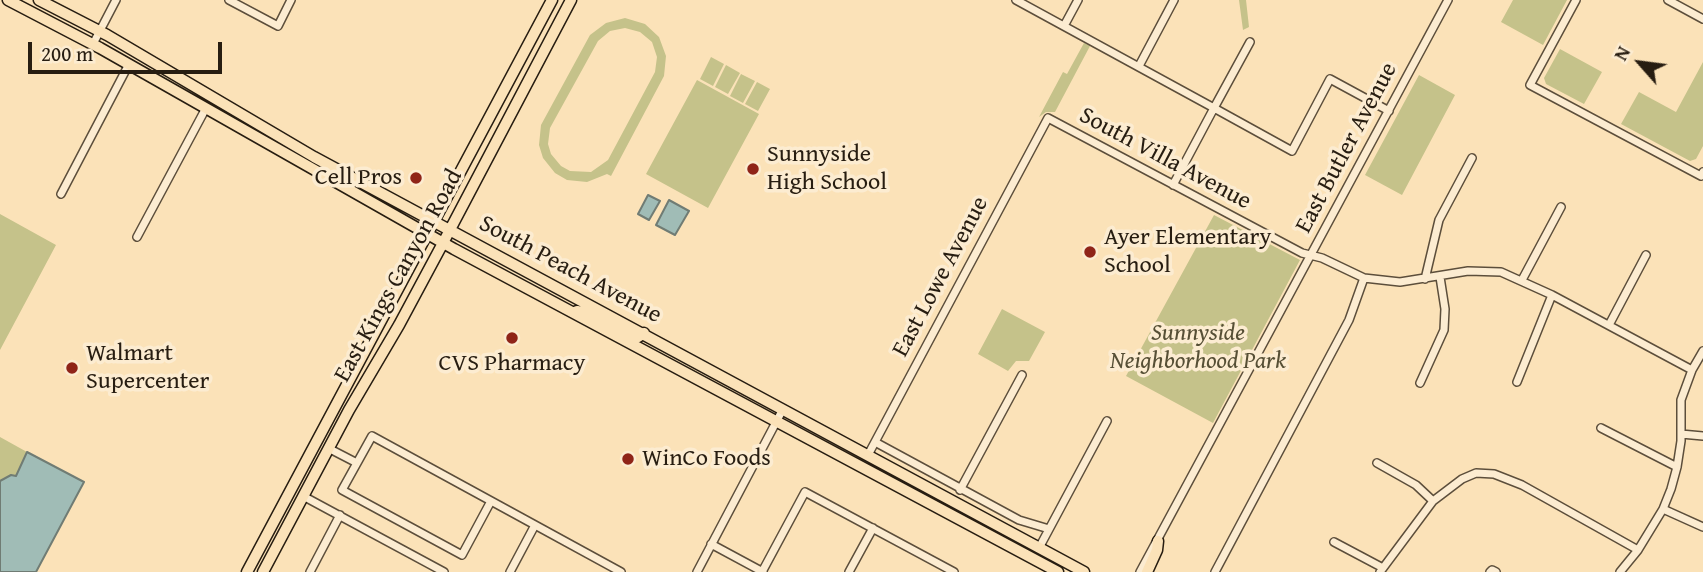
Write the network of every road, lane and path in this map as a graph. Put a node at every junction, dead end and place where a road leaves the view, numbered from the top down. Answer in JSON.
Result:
{"nodes":[{"id":1,"x":8,"y":0,"type":"edge"},
{"id":2,"x":39,"y":0,"type":"edge"},
{"id":3,"x":116,"y":0,"type":"edge"},
{"id":4,"x":229,"y":0,"type":"edge"},
{"id":5,"x":291,"y":0,"type":"edge"},
{"id":6,"x":552,"y":0,"type":"edge"},
{"id":7,"x":570,"y":0,"type":"edge"},
{"id":8,"x":1016,"y":0,"type":"edge"},
{"id":9,"x":1078,"y":0,"type":"edge"},
{"id":10,"x":1174,"y":0,"type":"edge"},
{"id":11,"x":1448,"y":0,"type":"edge"},
{"id":12,"x":1576,"y":0,"type":"edge"},
{"id":13,"x":1670,"y":0,"type":"edge"},
{"id":14,"x":1703,"y":19,"type":"edge"},
{"id":15,"x":1064,"y":26,"type":"junction"},
{"id":16,"x":100,"y":32,"type":"junction"},
{"id":17,"x":1250,"y":42,"type":"dead end"},
{"id":18,"x":93,"y":44,"type":"junction"},
{"id":19,"x":129,"y":64,"type":"junction"},
{"id":20,"x":1139,"y":66,"type":"junction"},
{"id":21,"x":193,"y":87,"type":"junction"},
{"id":22,"x":1214,"y":107,"type":"junction"},
{"id":23,"x":206,"y":108,"type":"junction"},
{"id":24,"x":1390,"y":111,"type":"junction"},
{"id":25,"x":1048,"y":118,"type":"joint"},
{"id":26,"x":277,"y":135,"type":"junction"},
{"id":27,"x":261,"y":140,"type":"junction"},
{"id":28,"x":314,"y":157,"type":"junction"},
{"id":29,"x":1472,"y":158,"type":"dead end"},
{"id":30,"x":1703,"y":172,"type":"edge"},
{"id":31,"x":1173,"y":185,"type":"junction"},
{"id":32,"x":61,"y":194,"type":"dead end"},
{"id":33,"x":1561,"y":207,"type":"dead end"},
{"id":34,"x":436,"y":222,"type":"junction"},
{"id":35,"x":450,"y":230,"type":"junction"},
{"id":36,"x":429,"y":235,"type":"junction"},
{"id":37,"x":136,"y":237,"type":"dead end"},
{"id":38,"x":443,"y":243,"type":"junction"},
{"id":39,"x":1312,"y":255,"type":"junction"},
{"id":40,"x":1646,"y":255,"type":"dead end"},
{"id":41,"x":1440,"y":276,"type":"junction"},
{"id":42,"x":1364,"y":278,"type":"junction"},
{"id":43,"x":1425,"y":279,"type":"junction"},
{"id":44,"x":1522,"y":280,"type":"junction"},
{"id":45,"x":1552,"y":295,"type":"junction"},
{"id":46,"x":562,"y":307,"type":"junction"},
{"id":47,"x":1609,"y":325,"type":"junction"},
{"id":48,"x":644,"y":333,"type":"junction"},
{"id":49,"x":636,"y":346,"type":"junction"},
{"id":50,"x":1703,"y":351,"type":"edge"},
{"id":51,"x":1692,"y":370,"type":"junction"},
{"id":52,"x":717,"y":373,"type":"junction"},
{"id":53,"x":1022,"y":374,"type":"dead end"},
{"id":54,"x":1517,"y":382,"type":"dead end"},
{"id":55,"x":1420,"y":383,"type":"dead end"},
{"id":56,"x":783,"y":409,"type":"junction"},
{"id":57,"x":1107,"y":421,"type":"dead end"},
{"id":58,"x":776,"y":422,"type":"junction"},
{"id":59,"x":1601,"y":428,"type":"dead end"},
{"id":60,"x":1681,"y":434,"type":"junction"},
{"id":61,"x":1703,"y":436,"type":"edge"},
{"id":62,"x":875,"y":442,"type":"junction"},
{"id":63,"x":820,"y":445,"type":"junction"},
{"id":64,"x":328,"y":448,"type":"junction"},
{"id":65,"x":868,"y":455,"type":"junction"},
{"id":66,"x":357,"y":463,"type":"junction"},
{"id":67,"x":1377,"y":463,"type":"dead end"},
{"id":68,"x":1678,"y":467,"type":"junction"},
{"id":69,"x":960,"y":490,"type":"junction"},
{"id":70,"x":303,"y":496,"type":"junction"},
{"id":71,"x":491,"y":501,"type":"junction"},
{"id":72,"x":1433,"y":501,"type":"junction"},
{"id":73,"x":1663,"y":509,"type":"junction"},
{"id":74,"x":340,"y":515,"type":"junction"},
{"id":75,"x":536,"y":525,"type":"junction"},
{"id":76,"x":1703,"y":527,"type":"edge"},
{"id":77,"x":873,"y":528,"type":"junction"},
{"id":78,"x":1049,"y":529,"type":"junction"},
{"id":79,"x":1158,"y":541,"type":"junction"},
{"id":80,"x":1334,"y":542,"type":"dead end"},
{"id":81,"x":711,"y":544,"type":"junction"},
{"id":82,"x":1039,"y":548,"type":"junction"},
{"id":83,"x":1638,"y":550,"type":"junction"},
{"id":84,"x":939,"y":564,"type":"junction"},
{"id":85,"x":1382,"y":570,"type":"edge"},
{"id":86,"x":247,"y":572,"type":"edge"},
{"id":87,"x":263,"y":572,"type":"edge"},
{"id":88,"x":310,"y":572,"type":"edge"},
{"id":89,"x":444,"y":572,"type":"edge"},
{"id":90,"x":510,"y":572,"type":"edge"},
{"id":91,"x":621,"y":572,"type":"edge"},
{"id":92,"x":696,"y":572,"type":"edge"},
{"id":93,"x":762,"y":572,"type":"edge"},
{"id":94,"x":849,"y":572,"type":"edge"},
{"id":95,"x":935,"y":572,"type":"edge"},
{"id":96,"x":954,"y":572,"type":"edge"},
{"id":97,"x":1058,"y":572,"type":"edge"},
{"id":98,"x":1084,"y":572,"type":"edge"},
{"id":99,"x":1140,"y":572,"type":"edge"},
{"id":100,"x":1147,"y":572,"type":"edge"},
{"id":101,"x":1215,"y":572,"type":"edge"},
{"id":102,"x":1620,"y":572,"type":"edge"}],
"edges":[{"from":1,"to":18,"type":"main road","name":"South Peach Avenue"},
{"from":2,"to":16,"type":"main road","name":"South Peach Avenue"},
{"from":3,"to":16,"type":"street"},
{"from":4,"to":5,"type":"street"},
{"from":6,"to":34,"type":"main road","name":"East Kings Canyon Road"},
{"from":7,"to":35,"type":"main road","name":"East Kings Canyon Road"},
{"from":8,"to":15,"type":"street"},
{"from":9,"to":15,"type":"street"},
{"from":10,"to":20,"type":"street"},
{"from":11,"to":24,"type":"street","name":"East Butler Avenue"},
{"from":12,"to":30,"type":"street"},
{"from":13,"to":14,"type":"street"},
{"from":15,"to":20,"type":"street"},
{"from":16,"to":18,"type":"street"},
{"from":16,"to":21,"type":"main road","name":"South Peach Avenue"},
{"from":17,"to":22,"type":"street"},
{"from":18,"to":19,"type":"main road","name":"South Peach Avenue"},
{"from":19,"to":21,"type":"main road"},
{"from":19,"to":23,"type":"main road","name":"South Peach Avenue"},
{"from":19,"to":32,"type":"street"},
{"from":20,"to":22,"type":"street"},
{"from":21,"to":26,"type":"main road","name":"South Peach Avenue"},
{"from":22,"to":24,"type":"street"},
{"from":22,"to":31,"type":"street"},
{"from":23,"to":26,"type":"main road"},
{"from":23,"to":27,"type":"main road","name":"South Peach Avenue"},
{"from":23,"to":37,"type":"street"},
{"from":24,"to":39,"type":"street","name":"East Butler Avenue"},
{"from":25,"to":31,"type":"street","name":"South Villa Avenue"},
{"from":25,"to":62,"type":"street","name":"East Lowe Avenue"},
{"from":26,"to":28,"type":"main road","name":"South Peach Avenue"},
{"from":27,"to":28,"type":"main road"},
{"from":27,"to":36,"type":"main road","name":"South Peach Avenue"},
{"from":28,"to":34,"type":"main road","name":"South Peach Avenue"},
{"from":29,"to":43,"type":"street"},
{"from":31,"to":39,"type":"street","name":"South Villa Avenue"},
{"from":33,"to":44,"type":"street"},
{"from":34,"to":35,"type":"main road","name":"South Peach Avenue"},
{"from":34,"to":36,"type":"main road","name":"East Kings Canyon Road"},
{"from":35,"to":38,"type":"main road","name":"East Kings Canyon Road"},
{"from":35,"to":48,"type":"main road","name":"South Peach Avenue"},
{"from":36,"to":38,"type":"main road","name":"South Peach Avenue"},
{"from":36,"to":86,"type":"main road","name":"East Kings Canyon Road"},
{"from":38,"to":46,"type":"main road","name":"South Peach Avenue"},
{"from":38,"to":64,"type":"main road","name":"East Kings Canyon Road"},
{"from":39,"to":42,"type":"street","name":"South Villa Avenue"},
{"from":39,"to":79,"type":"street","name":"East Butler Avenue"},
{"from":40,"to":47,"type":"street"},
{"from":41,"to":43,"type":"street","name":"South Villa Avenue"},
{"from":41,"to":44,"type":"street","name":"South Villa Avenue"},
{"from":41,"to":55,"type":"street"},
{"from":42,"to":43,"type":"street","name":"South Villa Avenue"},
{"from":42,"to":101,"type":"street"},
{"from":44,"to":45,"type":"street","name":"South Villa Avenue"},
{"from":45,"to":47,"type":"street","name":"South Villa Avenue"},
{"from":45,"to":54,"type":"street"},
{"from":46,"to":48,"type":"main road"},
{"from":46,"to":49,"type":"main road","name":"South Peach Avenue"},
{"from":47,"to":51,"type":"street","name":"South Villa Avenue"},
{"from":48,"to":52,"type":"main road","name":"South Peach Avenue"},
{"from":49,"to":52,"type":"main road"},
{"from":49,"to":58,"type":"main road","name":"South Peach Avenue"},
{"from":50,"to":51,"type":"street"},
{"from":51,"to":60,"type":"street"},
{"from":52,"to":56,"type":"main road","name":"South Peach Avenue"},
{"from":53,"to":69,"type":"street"},
{"from":56,"to":58,"type":"street"},
{"from":56,"to":65,"type":"main road","name":"South Peach Avenue"},
{"from":57,"to":78,"type":"street"},
{"from":58,"to":63,"type":"main road","name":"South Peach Avenue"},
{"from":58,"to":81,"type":"street"},
{"from":59,"to":68,"type":"street"},
{"from":60,"to":61,"type":"street"},
{"from":60,"to":68,"type":"street"},
{"from":62,"to":65,"type":"street","name":"East Lowe Avenue"},
{"from":62,"to":69,"type":"street"},
{"from":63,"to":65,"type":"main road"},
{"from":63,"to":97,"type":"main road","name":"South Peach Avenue"},
{"from":64,"to":66,"type":"street"},
{"from":64,"to":70,"type":"main road","name":"East Kings Canyon Road"},
{"from":65,"to":82,"type":"main road","name":"South Peach Avenue"},
{"from":66,"to":71,"type":"street"},
{"from":66,"to":71,"type":"street"},
{"from":67,"to":72,"type":"street"},
{"from":68,"to":73,"type":"street"},
{"from":69,"to":78,"type":"street"},
{"from":70,"to":74,"type":"street"},
{"from":70,"to":87,"type":"main road","name":"East Kings Canyon Road"},
{"from":71,"to":75,"type":"street"},
{"from":72,"to":83,"type":"street"},
{"from":72,"to":85,"type":"street"},
{"from":73,"to":76,"type":"street"},
{"from":73,"to":83,"type":"street"},
{"from":74,"to":88,"type":"street"},
{"from":74,"to":89,"type":"street"},
{"from":75,"to":90,"type":"street"},
{"from":75,"to":91,"type":"street"},
{"from":77,"to":84,"type":"street"},
{"from":77,"to":93,"type":"street"},
{"from":77,"to":94,"type":"street"},
{"from":78,"to":82,"type":"street"},
{"from":79,"to":99,"type":"street","name":"East Butler Avenue"},
{"from":79,"to":100,"type":"main road"},
{"from":80,"to":85,"type":"street"},
{"from":81,"to":92,"type":"street"},
{"from":81,"to":93,"type":"street"},
{"from":82,"to":98,"type":"main road","name":"South Peach Avenue"},
{"from":83,"to":102,"type":"street"},
{"from":84,"to":95,"type":"street"},
{"from":84,"to":96,"type":"street"}]}
